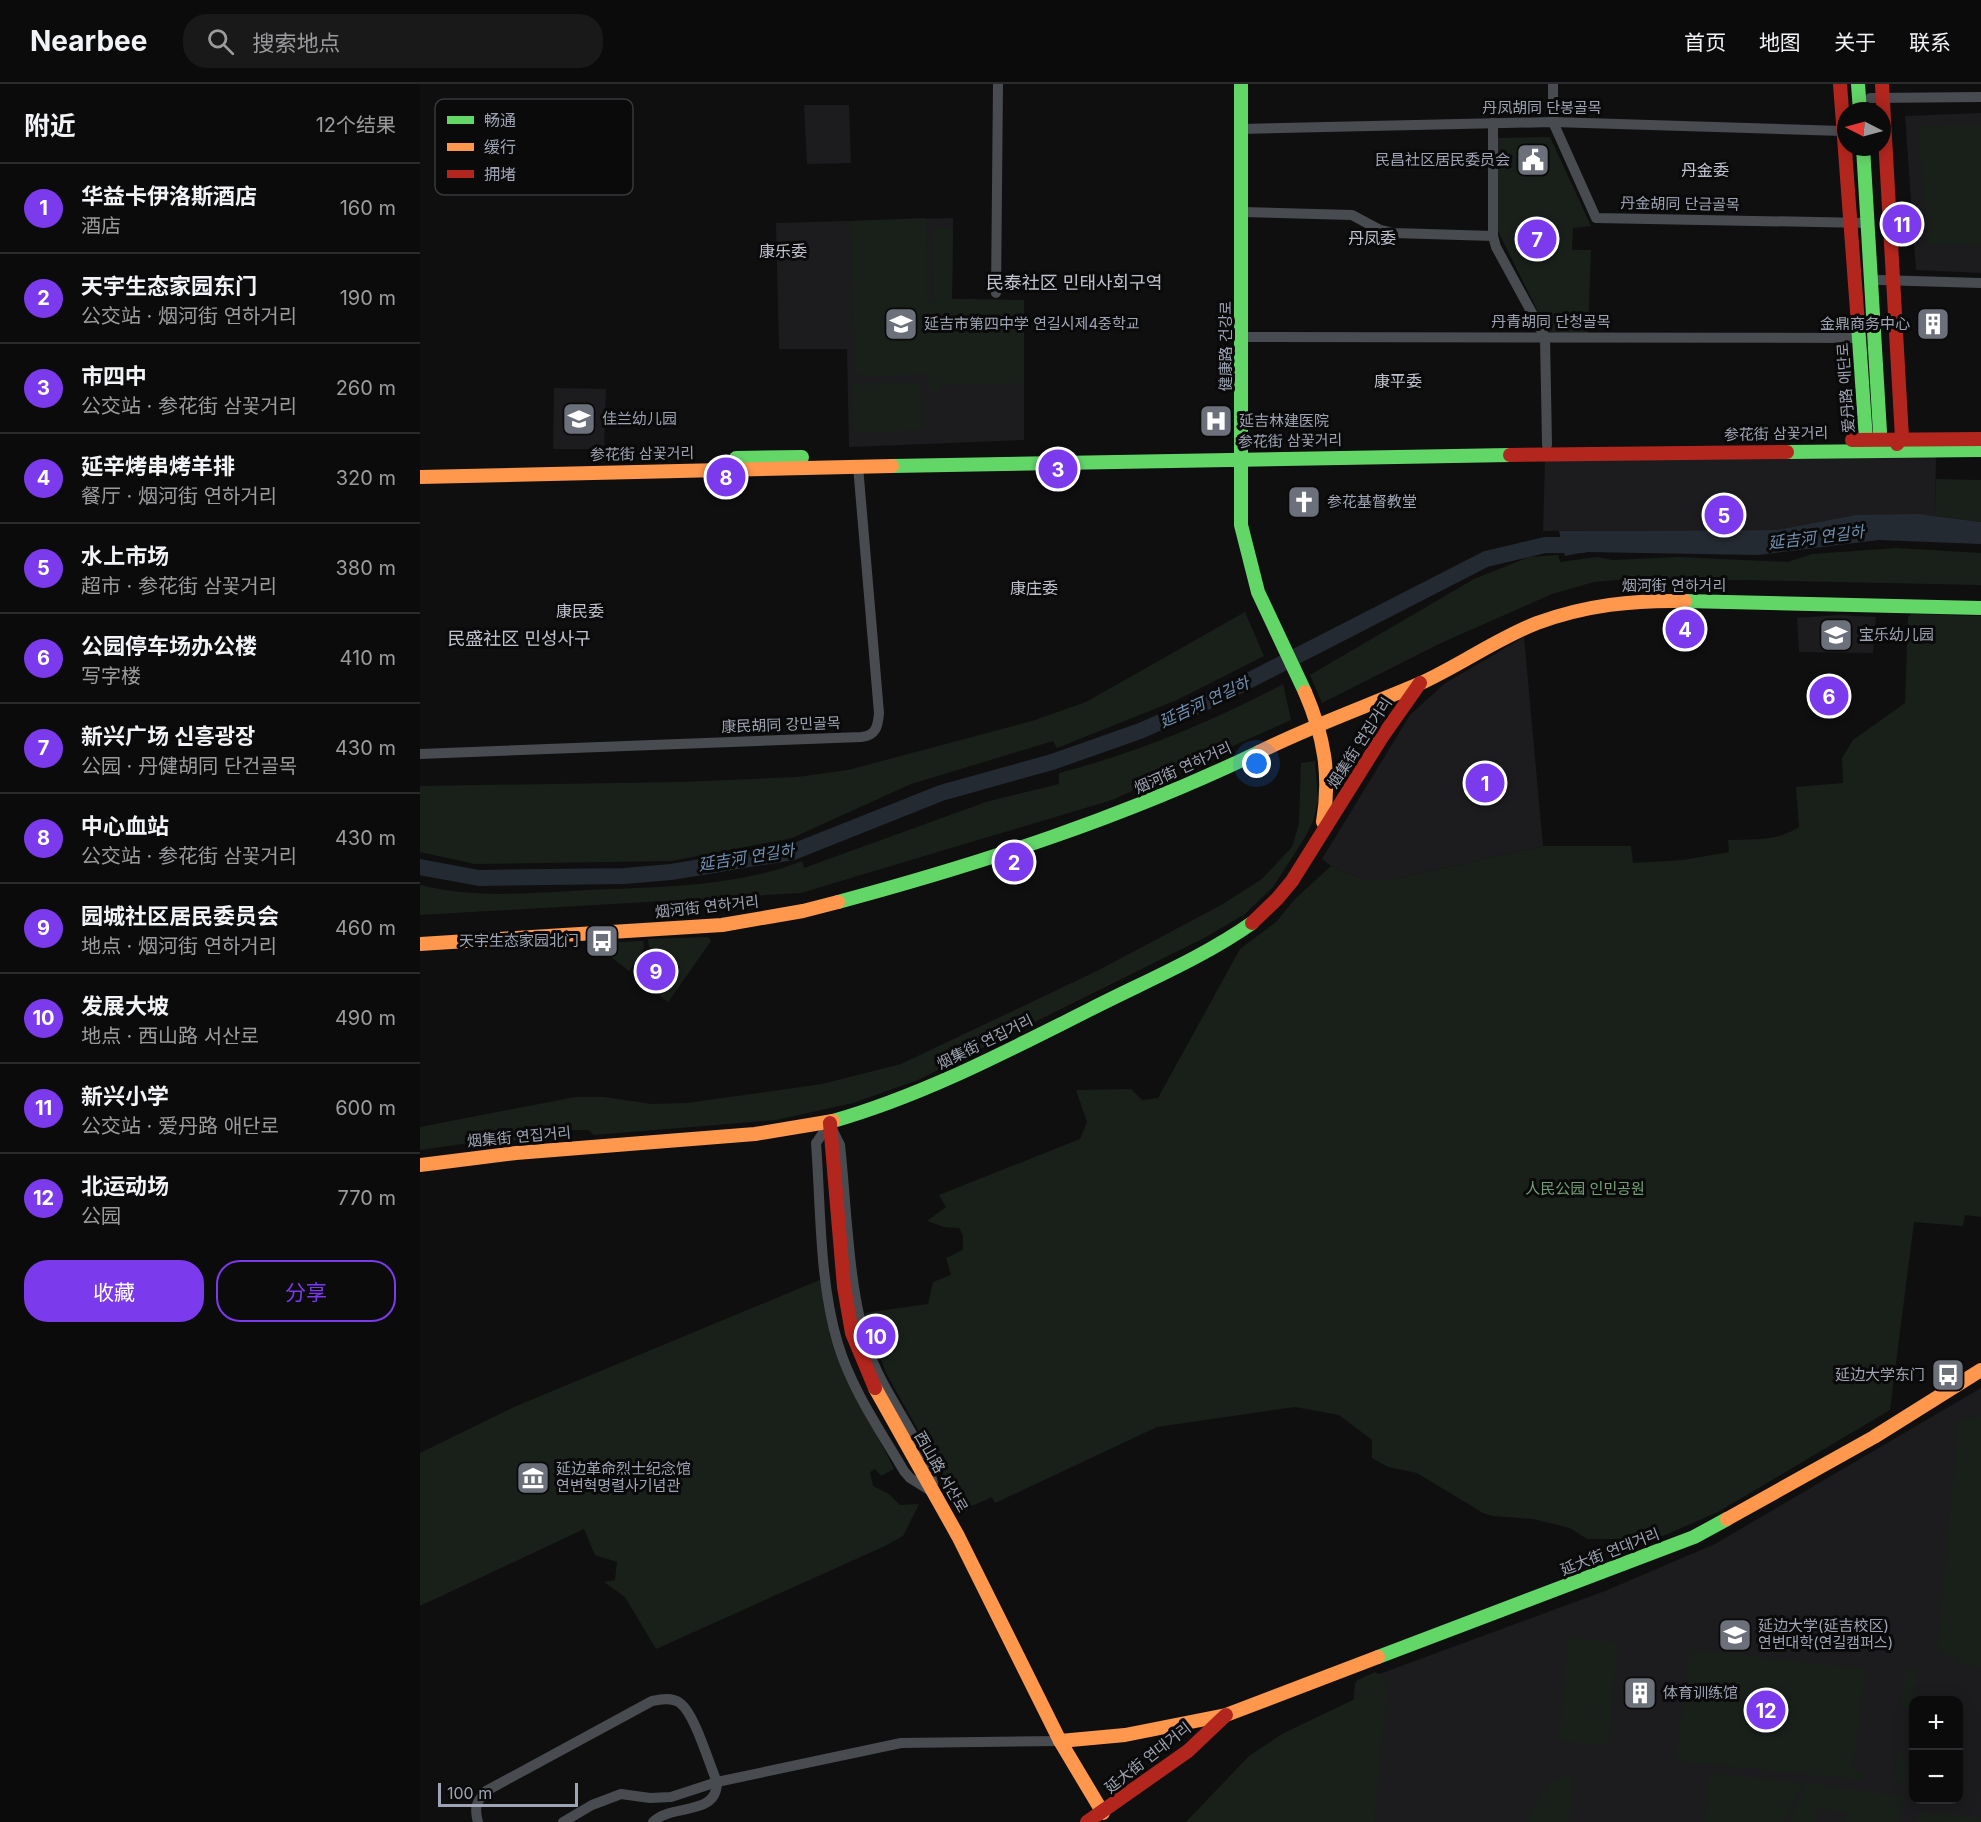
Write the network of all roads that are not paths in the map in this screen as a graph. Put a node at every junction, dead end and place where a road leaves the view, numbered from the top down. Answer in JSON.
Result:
{"nodes":[{"id":1,"x":998,"y":84,"type":"edge"},
{"id":2,"x":1240,"y":84,"type":"edge"},
{"id":3,"x":1553,"y":84,"type":"edge"},
{"id":4,"x":1840,"y":84,"type":"edge"},
{"id":5,"x":1858,"y":84,"type":"edge"},
{"id":6,"x":1869,"y":84,"type":"edge"},
{"id":7,"x":1981,"y":97,"type":"edge"},
{"id":8,"x":1876,"y":98,"type":"edge"},
{"id":9,"x":1841,"y":102,"type":"edge"},
{"id":10,"x":1859,"y":102,"type":"edge"},
{"id":11,"x":1553,"y":122,"type":"junction"},
{"id":12,"x":1493,"y":123,"type":"junction"},
{"id":13,"x":1241,"y":129,"type":"junction"},
{"id":14,"x":1837,"y":130,"type":"edge"},
{"id":15,"x":1845,"y":156,"type":"edge"},
{"id":16,"x":1864,"y":156,"type":"edge"},
{"id":17,"x":1872,"y":156,"type":"edge"},
{"id":18,"x":1241,"y":212,"type":"junction"},
{"id":19,"x":1849,"y":223,"type":"junction"},
{"id":20,"x":1868,"y":223,"type":"junction"},
{"id":21,"x":1493,"y":236,"type":"junction"},
{"id":22,"x":1879,"y":280,"type":"junction"},
{"id":23,"x":1894,"y":280,"type":"junction"},
{"id":24,"x":1981,"y":284,"type":"edge"},
{"id":25,"x":996,"y":293,"type":"dead end"},
{"id":26,"x":1243,"y":337,"type":"junction"},
{"id":27,"x":1545,"y":337,"type":"junction"},
{"id":28,"x":1860,"y":338,"type":"junction"},
{"id":29,"x":1981,"y":439,"type":"edge"},
{"id":30,"x":1885,"y":443,"type":"junction"},
{"id":31,"x":1547,"y":445,"type":"junction"},
{"id":32,"x":1981,"y":450,"type":"edge"},
{"id":33,"x":1242,"y":453,"type":"junction"},
{"id":34,"x":858,"y":466,"type":"junction"},
{"id":35,"x":420,"y":467,"type":"edge"},
{"id":36,"x":420,"y":477,"type":"edge"},
{"id":37,"x":1981,"y":608,"type":"edge"},
{"id":38,"x":1420,"y":683,"type":"junction"},
{"id":39,"x":1316,"y":724,"type":"junction"},
{"id":40,"x":420,"y":754,"type":"edge"},
{"id":41,"x":1317,"y":841,"type":"junction"},
{"id":42,"x":420,"y":944,"type":"edge"},
{"id":43,"x":830,"y":1123,"type":"junction"},
{"id":44,"x":420,"y":1165,"type":"edge"},
{"id":45,"x":1981,"y":1370,"type":"edge"},
{"id":46,"x":1226,"y":1714,"type":"junction"},
{"id":47,"x":1060,"y":1741,"type":"junction"},
{"id":48,"x":717,"y":1782,"type":"junction"},
{"id":49,"x":1103,"y":1813,"type":"junction"},
{"id":50,"x":478,"y":1822,"type":"edge"},
{"id":51,"x":563,"y":1822,"type":"edge"},
{"id":52,"x":653,"y":1822,"type":"edge"},
{"id":53,"x":1087,"y":1822,"type":"edge"}],
"edges":[{"from":1,"to":25,"type":"street"},
{"from":2,"to":13,"type":"main road","name":"健康路 건강로"},
{"from":3,"to":11,"type":"street"},
{"from":4,"to":9,"type":"main road","name":"爱丹路 애단로"},
{"from":5,"to":10,"type":"main road"},
{"from":6,"to":8,"type":"main road"},
{"from":7,"to":8,"type":"street"},
{"from":8,"to":23,"type":"main road"},
{"from":11,"to":12,"type":"street","name":"丹凤胡同 단봉골목"},
{"from":11,"to":14,"type":"street","name":"丹凤胡同 단봉골목"},
{"from":11,"to":19,"type":"street","name":"丹金胡同 단금골목"},
{"from":12,"to":13,"type":"street","name":"丹凤胡同 단봉골목"},
{"from":12,"to":21,"type":"street"},
{"from":13,"to":18,"type":"main road","name":"健康路 건강로"},
{"from":15,"to":19,"type":"main road","name":"爱丹路 애단로"},
{"from":16,"to":20,"type":"main road","name":"爱丹路 애단로"},
{"from":17,"to":22,"type":"main road"},
{"from":18,"to":21,"type":"street"},
{"from":18,"to":26,"type":"main road","name":"健康路 건강로"},
{"from":19,"to":20,"type":"street","name":"丹金胡同 단금골목"},
{"from":19,"to":28,"type":"main road","name":"爱丹路 애단로"},
{"from":20,"to":30,"type":"main road","name":"爱丹路 애단로"},
{"from":21,"to":27,"type":"street"},
{"from":22,"to":23,"type":"street"},
{"from":22,"to":30,"type":"main road"},
{"from":23,"to":24,"type":"street"},
{"from":23,"to":30,"type":"main road"},
{"from":26,"to":27,"type":"street","name":"丹青胡同 단청골목"},
{"from":26,"to":33,"type":"main road","name":"健康路 건강로"},
{"from":27,"to":28,"type":"street","name":"丹青胡同 단청골목"},
{"from":27,"to":31,"type":"street"},
{"from":28,"to":30,"type":"main road","name":"爱丹路 애단로"},
{"from":29,"to":30,"type":"main road","name":"参花街 삼꽃거리"},
{"from":30,"to":31,"type":"main road","name":"参花街 삼꽃거리"},
{"from":30,"to":32,"type":"main road","name":"参花街 삼꽃거리"},
{"from":30,"to":33,"type":"main road","name":"参花街 삼꽃거리"},
{"from":31,"to":33,"type":"main road","name":"参花街 삼꽃거리"},
{"from":33,"to":34,"type":"main road","name":"参花街 삼꽃거리"},
{"from":33,"to":35,"type":"main road","name":"参花街 삼꽃거리"},
{"from":33,"to":39,"type":"main road","name":"健康路 건강로"},
{"from":34,"to":36,"type":"main road","name":"参花街 삼꽃거리"},
{"from":34,"to":40,"type":"street","name":"康民胡同 강민골목"},
{"from":37,"to":38,"type":"main road","name":"烟河街 연하거리"},
{"from":38,"to":39,"type":"main road","name":"烟河街 연하거리"},
{"from":38,"to":41,"type":"main road","name":"烟集街 연집거리"},
{"from":39,"to":41,"type":"main road","name":"健康路 건강로"},
{"from":39,"to":42,"type":"main road","name":"烟河街 연하거리"},
{"from":41,"to":43,"type":"main road","name":"烟集街 연집거리"},
{"from":43,"to":44,"type":"main road","name":"烟集街 연집거리"},
{"from":43,"to":47,"type":"main road","name":"西山路 서산로"},
{"from":45,"to":46,"type":"main road","name":"延大街 연대거리"},
{"from":46,"to":47,"type":"main road","name":"延大街 연대거리"},
{"from":46,"to":49,"type":"main road","name":"延大街 연대거리"},
{"from":47,"to":48,"type":"street"},
{"from":47,"to":49,"type":"main road","name":"西山路 서산로"},
{"from":48,"to":50,"type":"street"},
{"from":48,"to":51,"type":"street"},
{"from":48,"to":52,"type":"street"},
{"from":49,"to":53,"type":"main road","name":"延大街 연대거리"}]}
